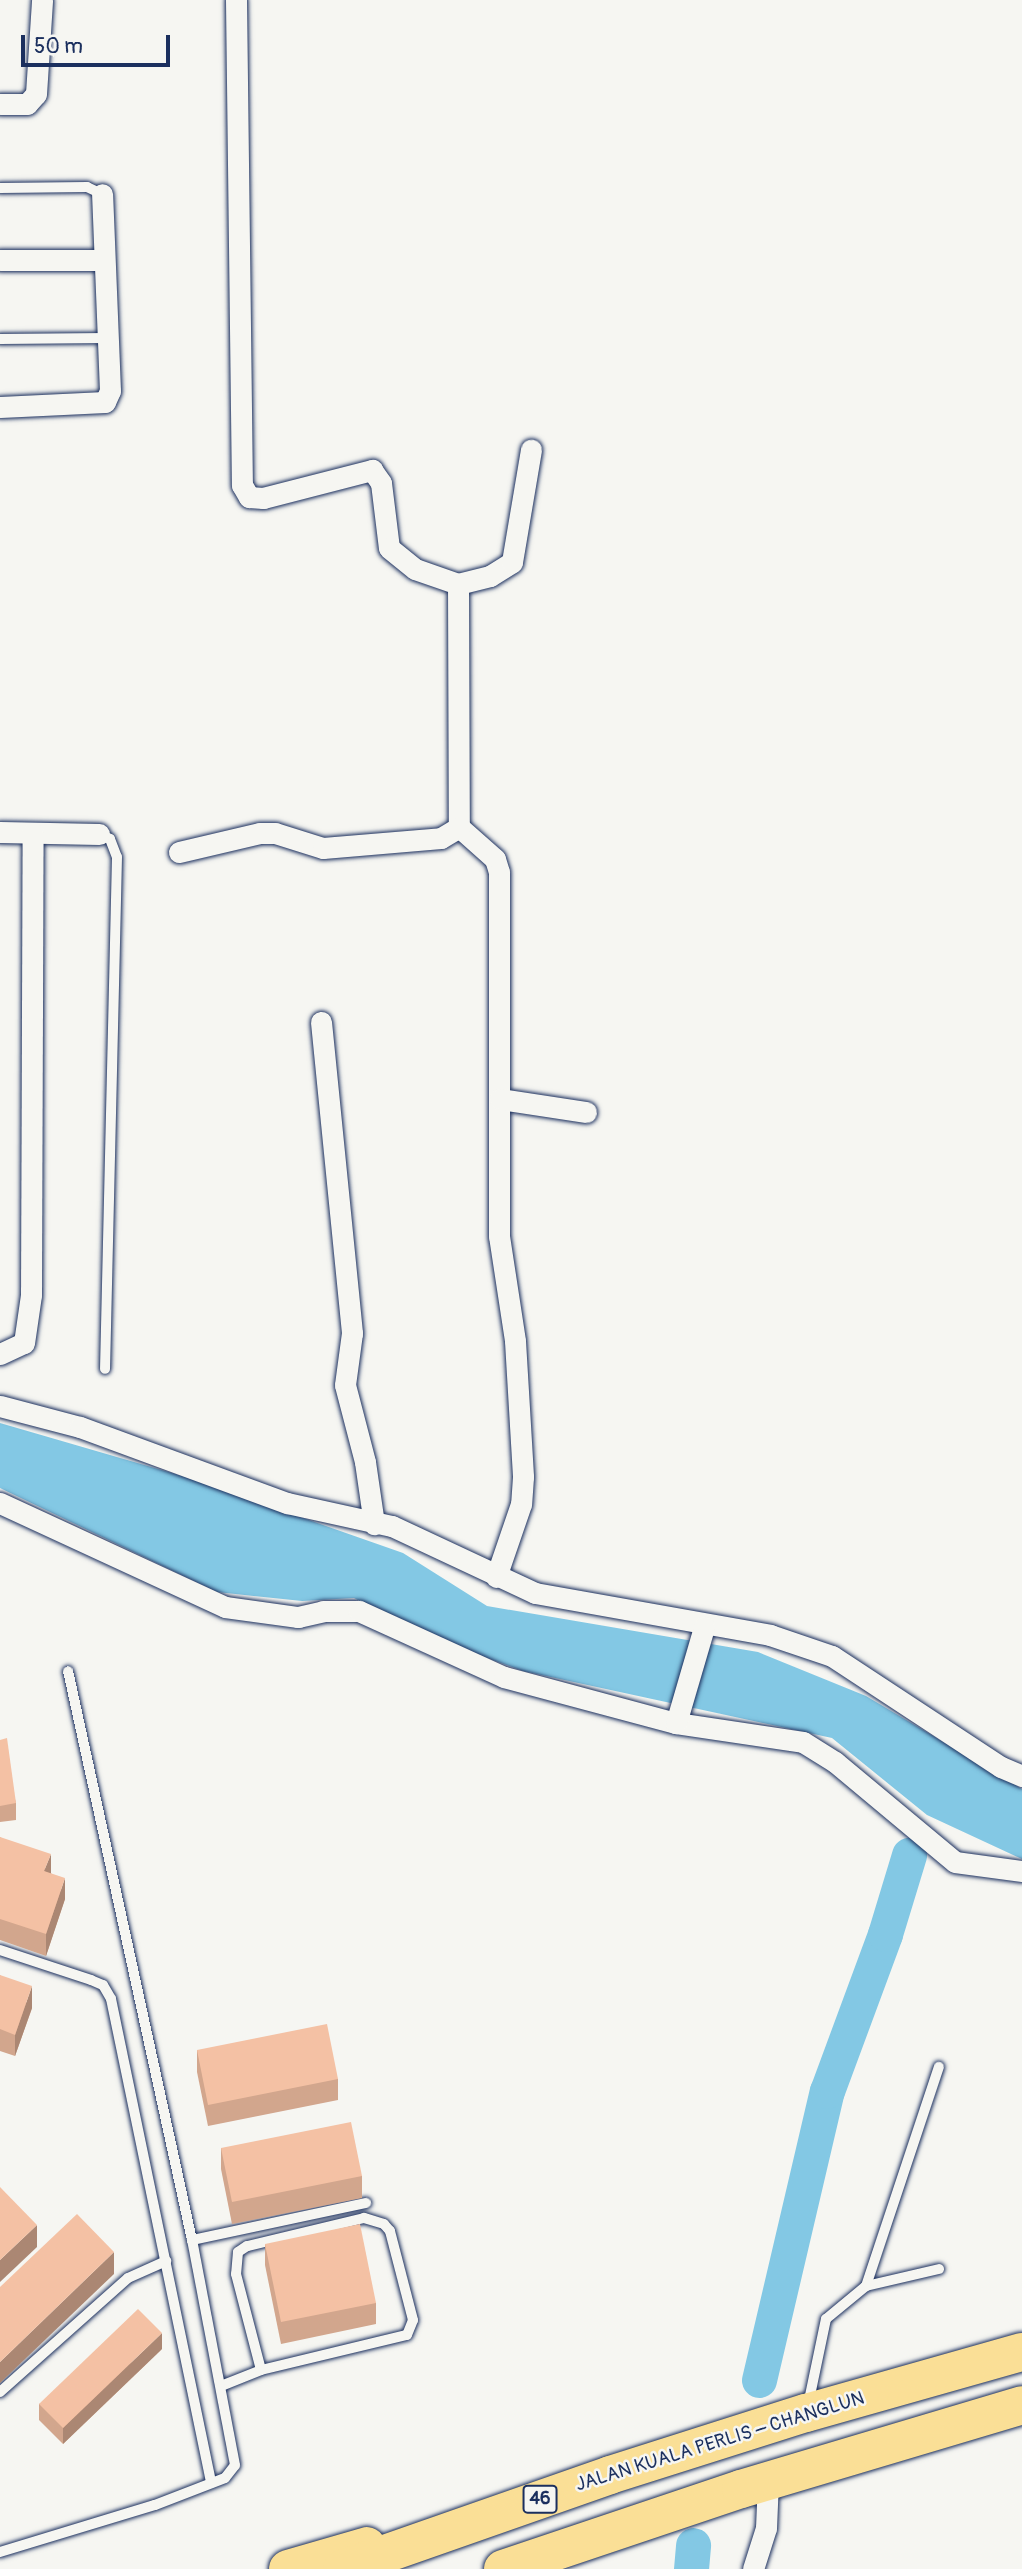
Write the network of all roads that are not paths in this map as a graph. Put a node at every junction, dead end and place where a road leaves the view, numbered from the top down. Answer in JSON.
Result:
{"nodes":[{"id":1,"x":41,"y":0,"type":"edge"},
{"id":2,"x":236,"y":0,"type":"edge"},
{"id":3,"x":0,"y":104,"type":"edge"},
{"id":4,"x":0,"y":188,"type":"edge"},
{"id":5,"x":102,"y":194,"type":"joint"},
{"id":6,"x":0,"y":260,"type":"edge"},
{"id":7,"x":103,"y":260,"type":"junction"},
{"id":8,"x":106,"y":338,"type":"junction"},
{"id":9,"x":0,"y":339,"type":"edge"},
{"id":10,"x":0,"y":407,"type":"edge"},
{"id":11,"x":531,"y":450,"type":"dead end"},
{"id":12,"x":458,"y":584,"type":"junction"},
{"id":13,"x":458,"y":827,"type":"junction"},
{"id":14,"x":0,"y":832,"type":"edge"},
{"id":15,"x":33,"y":833,"type":"junction"},
{"id":16,"x":99,"y":834,"type":"joint"},
{"id":17,"x":179,"y":852,"type":"dead end"},
{"id":18,"x":321,"y":1022,"type":"dead end"},
{"id":19,"x":500,"y":1100,"type":"junction"},
{"id":20,"x":586,"y":1112,"type":"dead end"},
{"id":21,"x":0,"y":1354,"type":"edge"},
{"id":22,"x":104,"y":1369,"type":"dead end"},
{"id":23,"x":0,"y":1406,"type":"edge"},
{"id":24,"x":0,"y":1503,"type":"edge"},
{"id":25,"x":374,"y":1524,"type":"junction"},
{"id":26,"x":496,"y":1577,"type":"junction"},
{"id":27,"x":702,"y":1633,"type":"junction"},
{"id":28,"x":68,"y":1671,"type":"dead end"},
{"id":29,"x":678,"y":1716,"type":"junction"},
{"id":30,"x":1022,"y":1776,"type":"edge"},
{"id":31,"x":1022,"y":1871,"type":"edge"},
{"id":32,"x":0,"y":1950,"type":"edge"},
{"id":33,"x":939,"y":2067,"type":"dead end"},
{"id":34,"x":366,"y":2203,"type":"dead end"},
{"id":35,"x":192,"y":2240,"type":"junction"},
{"id":36,"x":166,"y":2261,"type":"junction"},
{"id":37,"x":939,"y":2269,"type":"dead end"},
{"id":38,"x":866,"y":2286,"type":"junction"},
{"id":39,"x":1022,"y":2352,"type":"edge"},
{"id":40,"x":261,"y":2370,"type":"junction"},
{"id":41,"x":221,"y":2386,"type":"junction"},
{"id":42,"x":0,"y":2392,"type":"edge"},
{"id":43,"x":1022,"y":2405,"type":"edge"},
{"id":44,"x":806,"y":2413,"type":"junction"},
{"id":45,"x":589,"y":2482,"type":"junction"},
{"id":46,"x":211,"y":2483,"type":"junction"},
{"id":47,"x":738,"y":2490,"type":"junction"},
{"id":48,"x":671,"y":2514,"type":"junction"},
{"id":49,"x":0,"y":2552,"type":"edge"},
{"id":50,"x":288,"y":2569,"type":"edge"},
{"id":51,"x":342,"y":2569,"type":"edge"},
{"id":52,"x":503,"y":2569,"type":"edge"},
{"id":53,"x":535,"y":2569,"type":"edge"},
{"id":54,"x":754,"y":2569,"type":"edge"}],
"edges":[{"from":1,"to":3,"type":"street"},
{"from":2,"to":12,"type":"street"},
{"from":4,"to":5,"type":"lane"},
{"from":5,"to":7,"type":"street"},
{"from":6,"to":7,"type":"street"},
{"from":7,"to":8,"type":"street"},
{"from":8,"to":9,"type":"lane"},
{"from":8,"to":10,"type":"street"},
{"from":11,"to":12,"type":"street"},
{"from":12,"to":13,"type":"street"},
{"from":13,"to":17,"type":"street"},
{"from":13,"to":19,"type":"street"},
{"from":14,"to":15,"type":"street"},
{"from":15,"to":16,"type":"street"},
{"from":15,"to":21,"type":"street"},
{"from":16,"to":22,"type":"lane"},
{"from":18,"to":25,"type":"street"},
{"from":19,"to":20,"type":"street"},
{"from":19,"to":26,"type":"street"},
{"from":23,"to":25,"type":"street"},
{"from":24,"to":29,"type":"street"},
{"from":25,"to":26,"type":"street"},
{"from":26,"to":27,"type":"street"},
{"from":27,"to":29,"type":"street"},
{"from":27,"to":30,"type":"street"},
{"from":28,"to":35,"type":"lane"},
{"from":29,"to":31,"type":"street"},
{"from":32,"to":36,"type":"lane"},
{"from":33,"to":38,"type":"lane"},
{"from":34,"to":35,"type":"lane"},
{"from":35,"to":41,"type":"lane"},
{"from":36,"to":42,"type":"lane"},
{"from":36,"to":46,"type":"lane"},
{"from":37,"to":38,"type":"lane"},
{"from":38,"to":44,"type":"lane"},
{"from":39,"to":44,"type":"highway","name":"JALAN KUALA PERLIS – CHANGLUN","number":"46"},
{"from":40,"to":40,"type":"lane"},
{"from":40,"to":41,"type":"lane"},
{"from":41,"to":46,"type":"lane"},
{"from":43,"to":47,"type":"highway"},
{"from":44,"to":45,"type":"highway","name":"JALAN KUALA PERLIS – CHANGLUN","number":"46"},
{"from":45,"to":50,"type":"highway"},
{"from":45,"to":51,"type":"highway","name":"JALAN KUALA PERLIS – CHANGLUN","number":"46"},
{"from":46,"to":49,"type":"lane"},
{"from":47,"to":48,"type":"highway"},
{"from":47,"to":54,"type":"street"},
{"from":48,"to":52,"type":"highway"},
{"from":48,"to":53,"type":"highway"}]}
